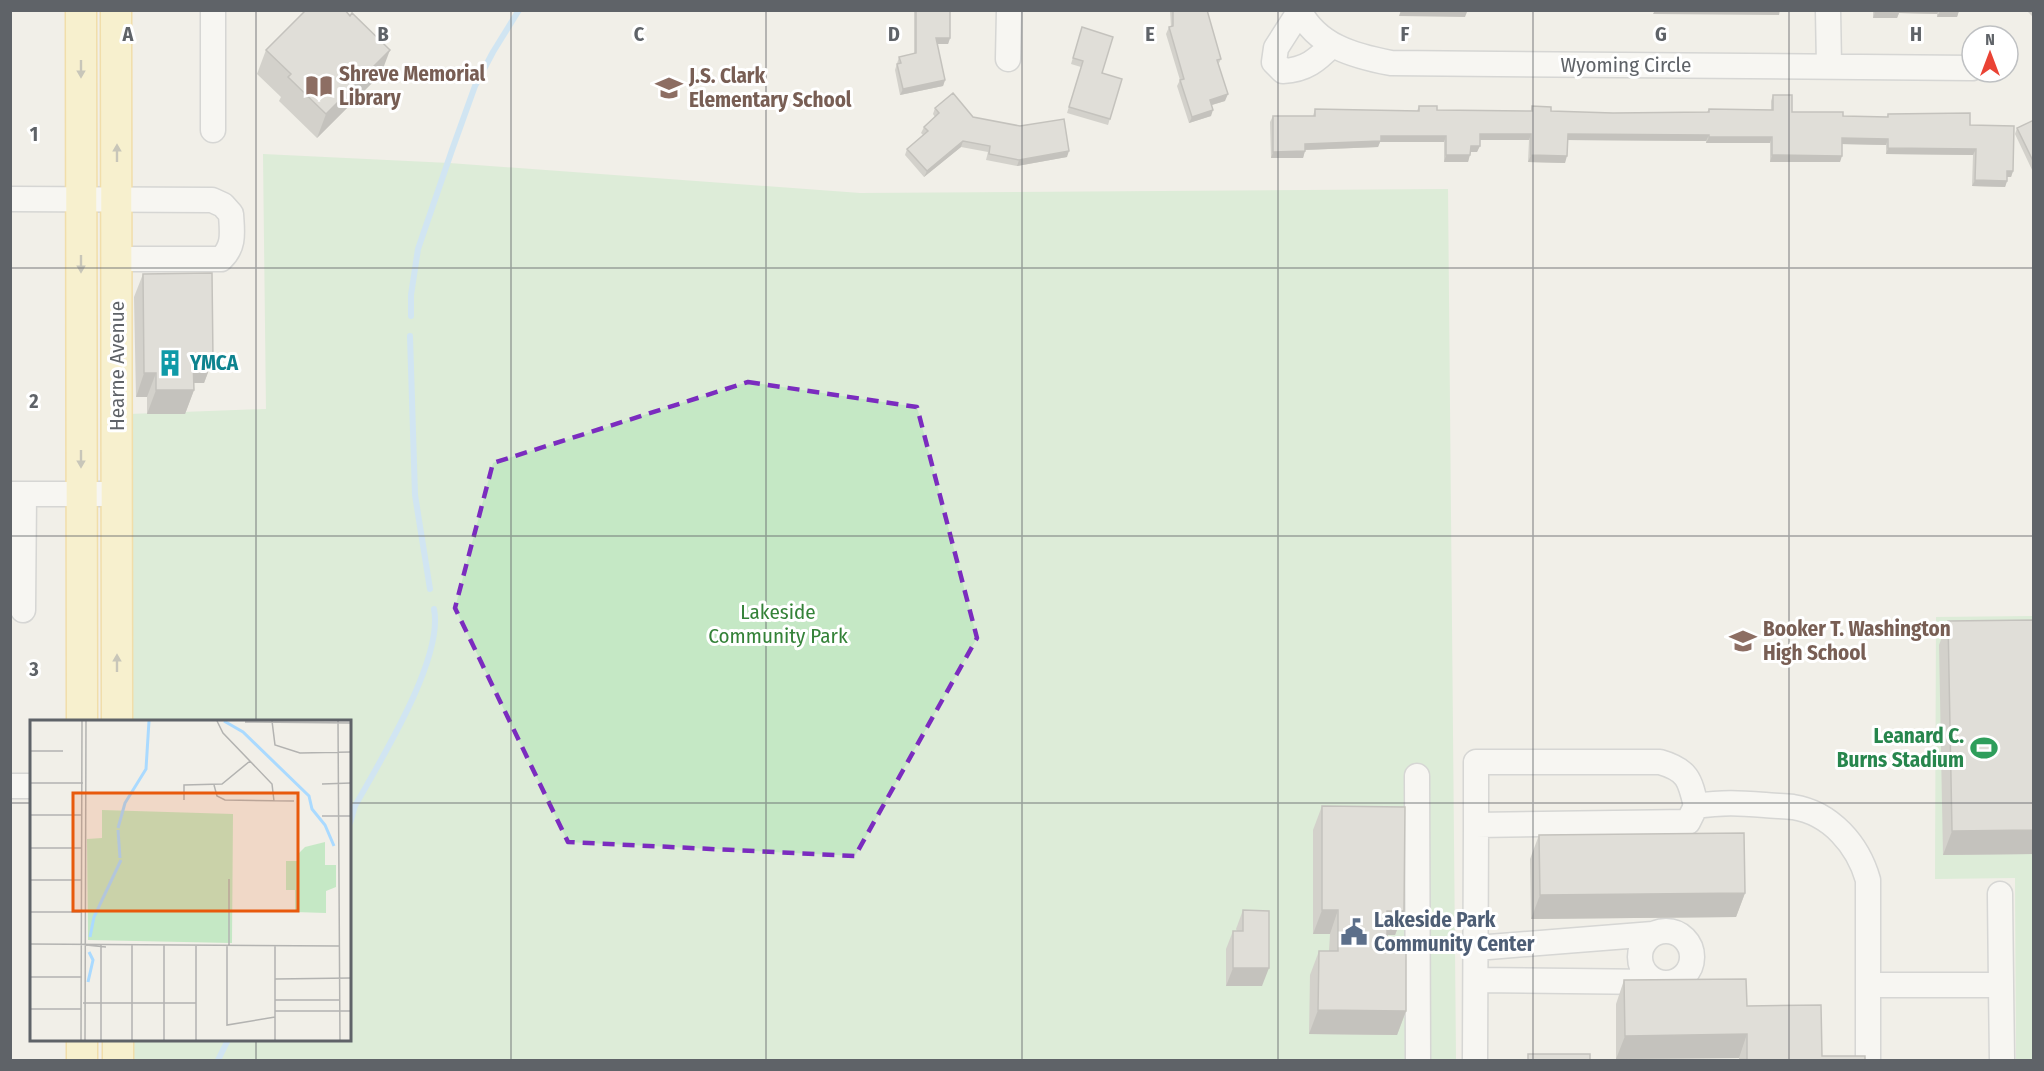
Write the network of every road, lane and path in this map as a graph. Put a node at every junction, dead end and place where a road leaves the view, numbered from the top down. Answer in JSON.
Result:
{"nodes":[{"id":1,"x":81,"y":10,"type":"edge"},
{"id":2,"x":116,"y":10,"type":"edge"},
{"id":3,"x":213,"y":10,"type":"edge"},
{"id":4,"x":1009,"y":10,"type":"edge"},
{"id":5,"x":1828,"y":10,"type":"edge"},
{"id":6,"x":1299,"y":11,"type":"edge"},
{"id":7,"x":1332,"y":45,"type":"junction"},
{"id":8,"x":1008,"y":59,"type":"dead end"},
{"id":9,"x":1829,"y":66,"type":"junction"},
{"id":10,"x":1960,"y":68,"type":"edge"},
{"id":11,"x":213,"y":130,"type":"dead end"},
{"id":12,"x":10,"y":199,"type":"edge"},
{"id":13,"x":81,"y":199,"type":"junction"},
{"id":14,"x":117,"y":199,"type":"junction"},
{"id":15,"x":117,"y":259,"type":"junction"},
{"id":16,"x":17,"y":494,"type":"edge"},
{"id":17,"x":81,"y":494,"type":"junction"},
{"id":18,"x":117,"y":494,"type":"junction"},
{"id":19,"x":22,"y":610,"type":"dead end"},
{"id":20,"x":82,"y":720,"type":"edge"},
{"id":21,"x":117,"y":720,"type":"edge"},
{"id":22,"x":1417,"y":776,"type":"dead end"},
{"id":23,"x":10,"y":786,"type":"edge"},
{"id":24,"x":30,"y":786,"type":"edge"},
{"id":25,"x":1696,"y":806,"type":"junction"},
{"id":26,"x":1476,"y":825,"type":"junction"},
{"id":27,"x":2000,"y":894,"type":"dead end"},
{"id":28,"x":1653,"y":934,"type":"junction"},
{"id":29,"x":1476,"y":948,"type":"junction"},
{"id":30,"x":1476,"y":980,"type":"junction"},
{"id":31,"x":1660,"y":982,"type":"junction"},
{"id":32,"x":1868,"y":985,"type":"junction"},
{"id":33,"x":2001,"y":985,"type":"junction"},
{"id":34,"x":82,"y":1041,"type":"edge"},
{"id":35,"x":118,"y":1041,"type":"edge"},
{"id":36,"x":82,"y":1060,"type":"edge"},
{"id":37,"x":118,"y":1060,"type":"edge"},
{"id":38,"x":1418,"y":1060,"type":"edge"},
{"id":39,"x":1475,"y":1060,"type":"edge"},
{"id":40,"x":1868,"y":1060,"type":"edge"},
{"id":41,"x":2002,"y":1060,"type":"edge"}],
"edges":[{"from":1,"to":13,"type":"main road","name":"Hearne Avenue","one_way":true},
{"from":14,"to":2,"type":"main road","name":"Hearne Avenue","one_way":true},
{"from":3,"to":11,"type":"street"},
{"from":4,"to":8,"type":"street"},
{"from":5,"to":9,"type":"street"},
{"from":6,"to":7,"type":"street","name":"Wyoming Circle"},
{"from":6,"to":7,"type":"street"},
{"from":7,"to":9,"type":"street","name":"Wyoming Circle"},
{"from":9,"to":10,"type":"street","name":"Wyoming Circle"},
{"from":12,"to":13,"type":"street"},
{"from":13,"to":14,"type":"street"},
{"from":13,"to":17,"type":"main road","name":"Hearne Avenue","one_way":true},
{"from":14,"to":15,"type":"main road","name":"Hearne Avenue"},
{"from":14,"to":15,"type":"street"},
{"from":15,"to":18,"type":"main road","name":"Hearne Avenue"},
{"from":16,"to":17,"type":"street"},
{"from":16,"to":19,"type":"street"},
{"from":17,"to":18,"type":"street"},
{"from":17,"to":20,"type":"main road","name":"Hearne Avenue"},
{"from":21,"to":18,"type":"main road","name":"Hearne Avenue","one_way":true},
{"from":22,"to":38,"type":"street"},
{"from":23,"to":24,"type":"street"},
{"from":25,"to":26,"type":"street"},
{"from":25,"to":26,"type":"street"},
{"from":25,"to":32,"type":"street"},
{"from":26,"to":29,"type":"street"},
{"from":27,"to":33,"type":"street"},
{"from":28,"to":29,"type":"street"},
{"from":28,"to":31,"type":"street"},
{"from":28,"to":31,"type":"street"},
{"from":29,"to":30,"type":"street"},
{"from":30,"to":31,"type":"street"},
{"from":30,"to":39,"type":"street"},
{"from":32,"to":33,"type":"street"},
{"from":32,"to":40,"type":"street"},
{"from":33,"to":41,"type":"street"},
{"from":34,"to":36,"type":"main road"},
{"from":35,"to":37,"type":"main road"}]}
